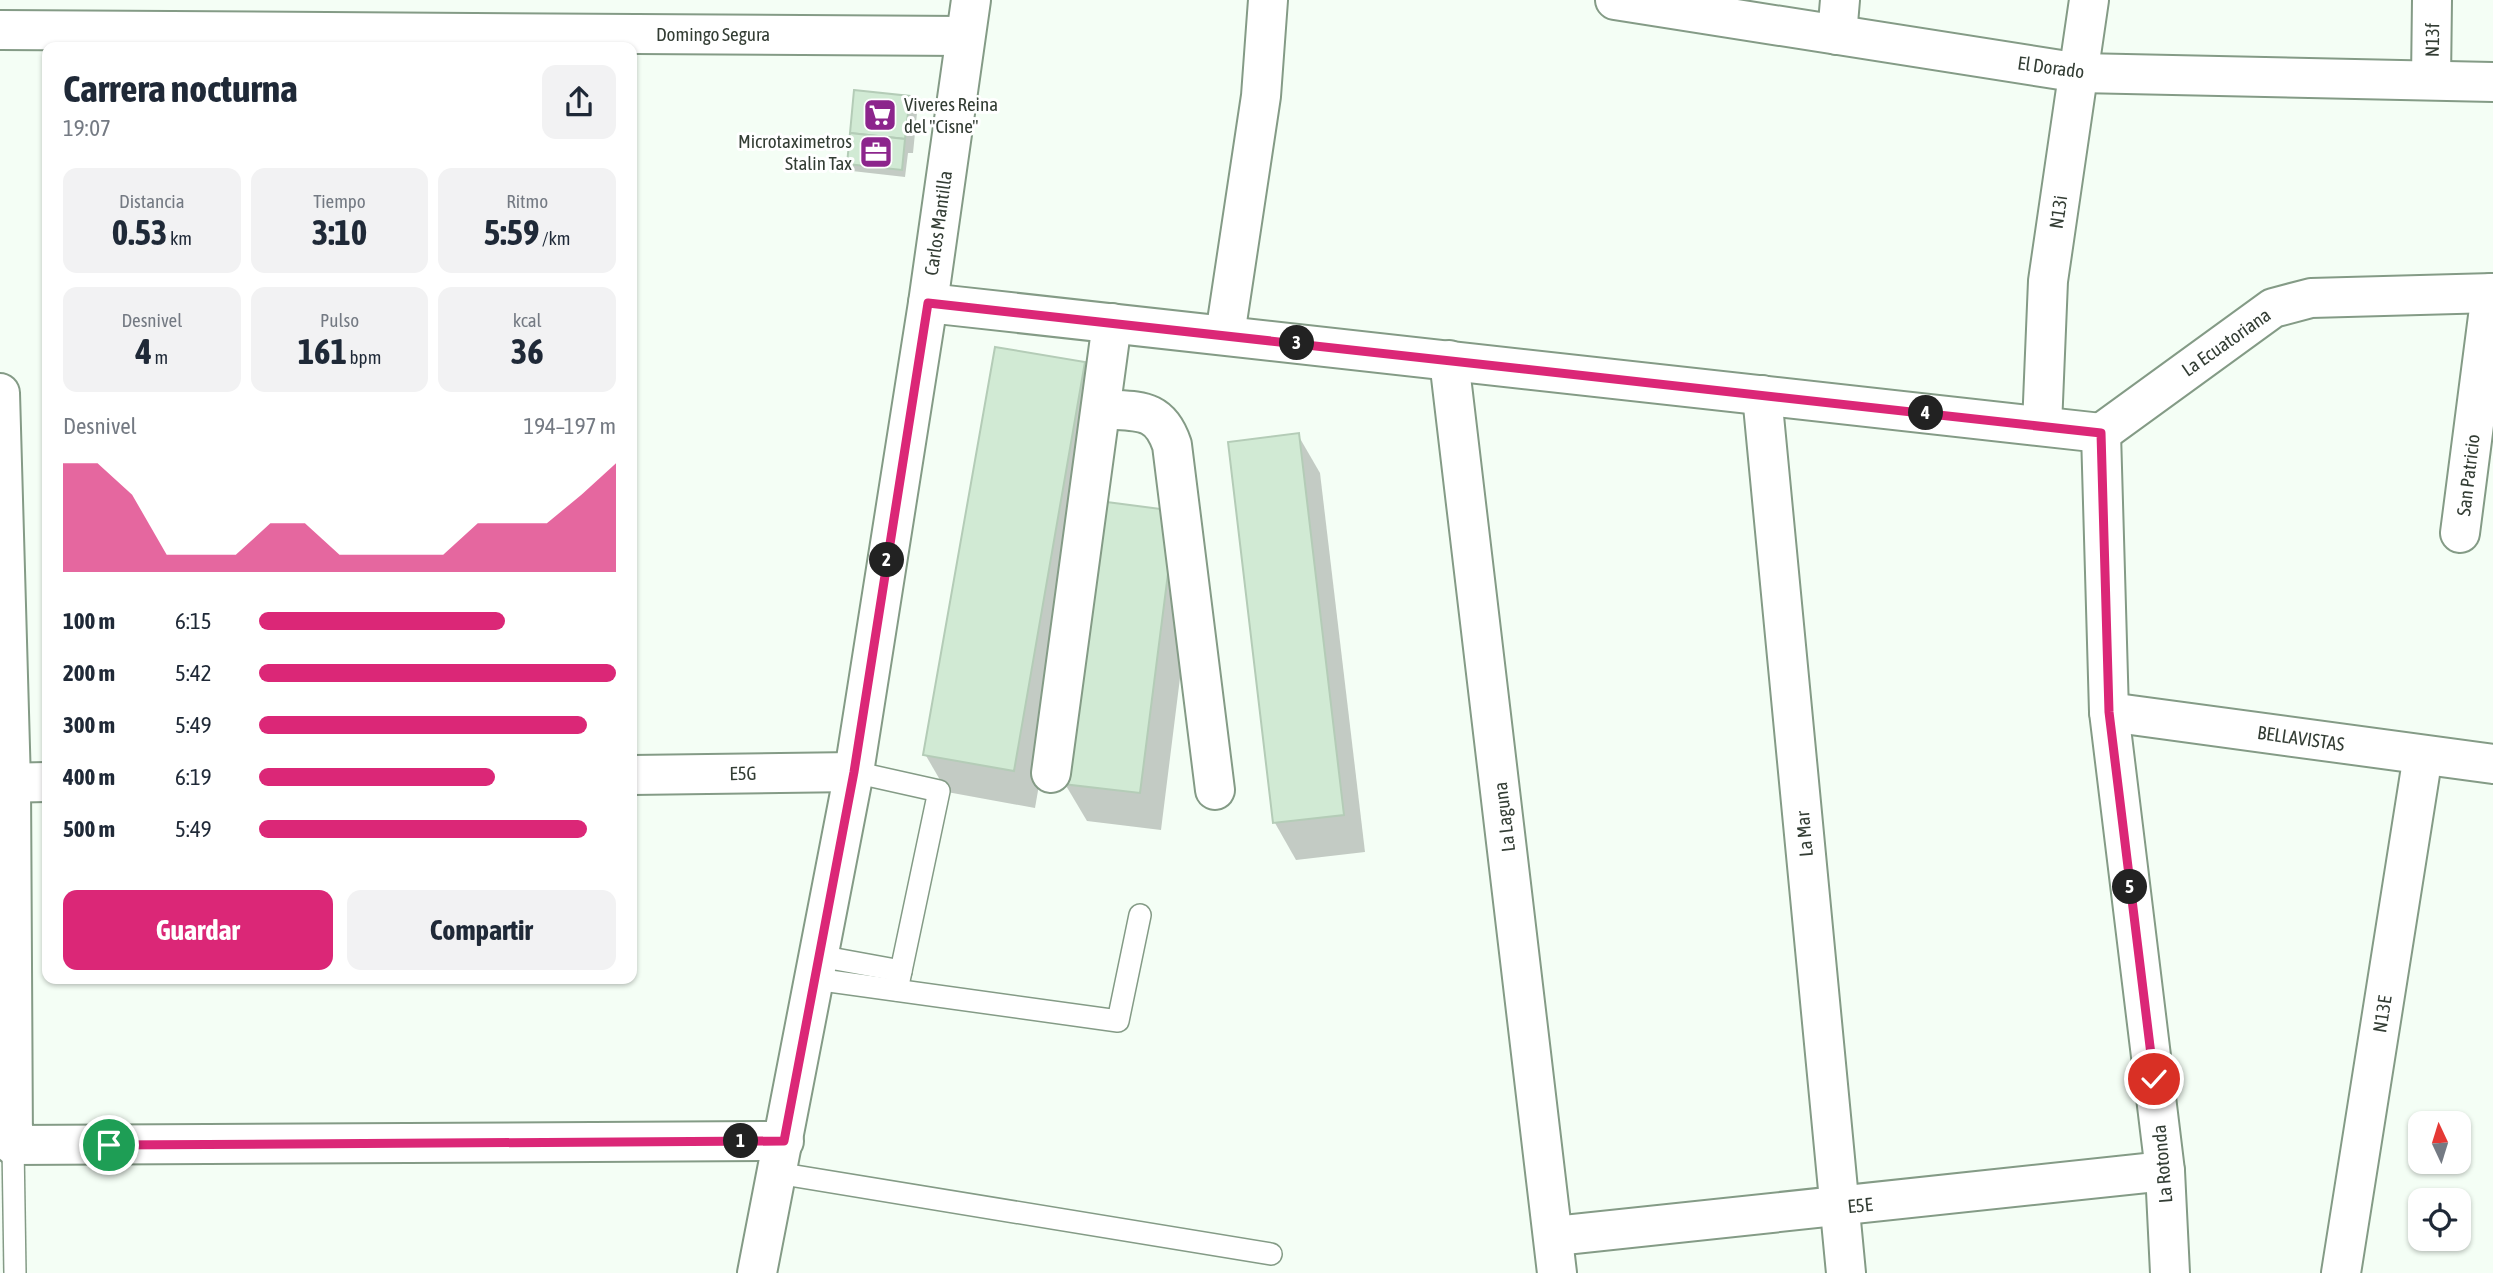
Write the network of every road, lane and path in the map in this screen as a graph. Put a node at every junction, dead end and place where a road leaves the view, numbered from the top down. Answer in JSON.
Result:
{"nodes":[{"id":1,"x":1268,"y":0,"type":"edge"},
{"id":2,"x":1615,"y":0,"type":"edge"},
{"id":3,"x":2089,"y":0,"type":"edge"},
{"id":4,"x":2432,"y":0,"type":"edge"},
{"id":5,"x":1839,"y":17,"type":"edge"},
{"id":6,"x":967,"y":18,"type":"edge"},
{"id":7,"x":0,"y":30,"type":"edge"},
{"id":8,"x":2080,"y":72,"type":"junction"},
{"id":9,"x":2431,"y":80,"type":"junction"},
{"id":10,"x":2493,"y":82,"type":"edge"},
{"id":11,"x":2492,"y":293,"type":"edge"},
{"id":12,"x":928,"y":303,"type":"junction"},
{"id":13,"x":1112,"y":323,"type":"junction"},
{"id":14,"x":1225,"y":335,"type":"junction"},
{"id":15,"x":1449,"y":360,"type":"junction"},
{"id":16,"x":0,"y":393,"type":"edge"},
{"id":17,"x":1762,"y":395,"type":"junction"},
{"id":18,"x":1101,"y":409,"type":"junction"},
{"id":19,"x":2042,"y":426,"type":"junction"},
{"id":20,"x":2101,"y":433,"type":"junction"},
{"id":21,"x":2460,"y":533,"type":"dead end"},
{"id":22,"x":2109,"y":712,"type":"junction"},
{"id":23,"x":2423,"y":755,"type":"junction"},
{"id":24,"x":2493,"y":764,"type":"edge"},
{"id":25,"x":854,"y":772,"type":"junction"},
{"id":26,"x":1051,"y":773,"type":"dead end"},
{"id":27,"x":637,"y":775,"type":"edge"},
{"id":28,"x":19,"y":782,"type":"edge"},
{"id":29,"x":1215,"y":790,"type":"dead end"},
{"id":30,"x":1140,"y":915,"type":"dead end"},
{"id":31,"x":817,"y":967,"type":"junction"},
{"id":32,"x":899,"y":980,"type":"junction"},
{"id":33,"x":13,"y":1146,"type":"junction"},
{"id":34,"x":780,"y":1157,"type":"junction"},
{"id":35,"x":2165,"y":1171,"type":"junction"},
{"id":36,"x":1839,"y":1208,"type":"junction"},
{"id":37,"x":1270,"y":1254,"type":"dead end"},
{"id":38,"x":1556,"y":1254,"type":"edge"},
{"id":39,"x":15,"y":1273,"type":"edge"},
{"id":40,"x":757,"y":1273,"type":"edge"},
{"id":41,"x":1846,"y":1273,"type":"edge"},
{"id":42,"x":2170,"y":1273,"type":"edge"},
{"id":43,"x":2342,"y":1273,"type":"edge"}],
"edges":[{"from":1,"to":14,"type":"street"},
{"from":2,"to":5,"type":"street","name":"El Dorado"},
{"from":3,"to":8,"type":"street","name":"N13i"},
{"from":4,"to":9,"type":"street","name":"N13f"},
{"from":5,"to":8,"type":"street","name":"El Dorado"},
{"from":6,"to":7,"type":"street","name":"Domingo Segura"},
{"from":6,"to":12,"type":"street","name":"Carlos Mantilla"},
{"from":8,"to":9,"type":"street","name":"El Dorado"},
{"from":8,"to":19,"type":"street","name":"N13i"},
{"from":9,"to":10,"type":"street","name":"El Dorado"},
{"from":11,"to":20,"type":"street","name":"La Ecuatoriana"},
{"from":11,"to":21,"type":"street","name":"San Patricio"},
{"from":12,"to":13,"type":"street"},
{"from":12,"to":25,"type":"street","name":"Carlos Mantilla"},
{"from":13,"to":14,"type":"street"},
{"from":13,"to":18,"type":"street"},
{"from":14,"to":15,"type":"street"},
{"from":15,"to":17,"type":"street"},
{"from":15,"to":38,"type":"street","name":"La Laguna"},
{"from":16,"to":28,"type":"street"},
{"from":17,"to":19,"type":"street"},
{"from":17,"to":36,"type":"street","name":"La Mar"},
{"from":18,"to":26,"type":"street"},
{"from":18,"to":29,"type":"street"},
{"from":19,"to":20,"type":"street"},
{"from":20,"to":22,"type":"street","name":"La Rotonda"},
{"from":22,"to":23,"type":"street","name":"BELLAVISTAS"},
{"from":22,"to":35,"type":"street","name":"La Rotonda"},
{"from":23,"to":24,"type":"street","name":"BELLAVISTAS"},
{"from":23,"to":43,"type":"street","name":"N13E"},
{"from":25,"to":27,"type":"street","name":"E5G"},
{"from":25,"to":31,"type":"street","name":"Carlos Mantilla"},
{"from":25,"to":32,"type":"lane"},
{"from":28,"to":33,"type":"street"},
{"from":30,"to":32,"type":"lane"},
{"from":31,"to":32,"type":"lane"},
{"from":31,"to":34,"type":"street","name":"Carlos Mantilla"},
{"from":33,"to":34,"type":"street"},
{"from":33,"to":39,"type":"lane"},
{"from":34,"to":37,"type":"lane"},
{"from":34,"to":40,"type":"street","name":"Carlos Mantilla"},
{"from":35,"to":36,"type":"street","name":"E5E"},
{"from":35,"to":42,"type":"street","name":"La Rotonda"},
{"from":36,"to":38,"type":"street","name":"E5E"},
{"from":36,"to":41,"type":"street","name":"La Mar"}]}
